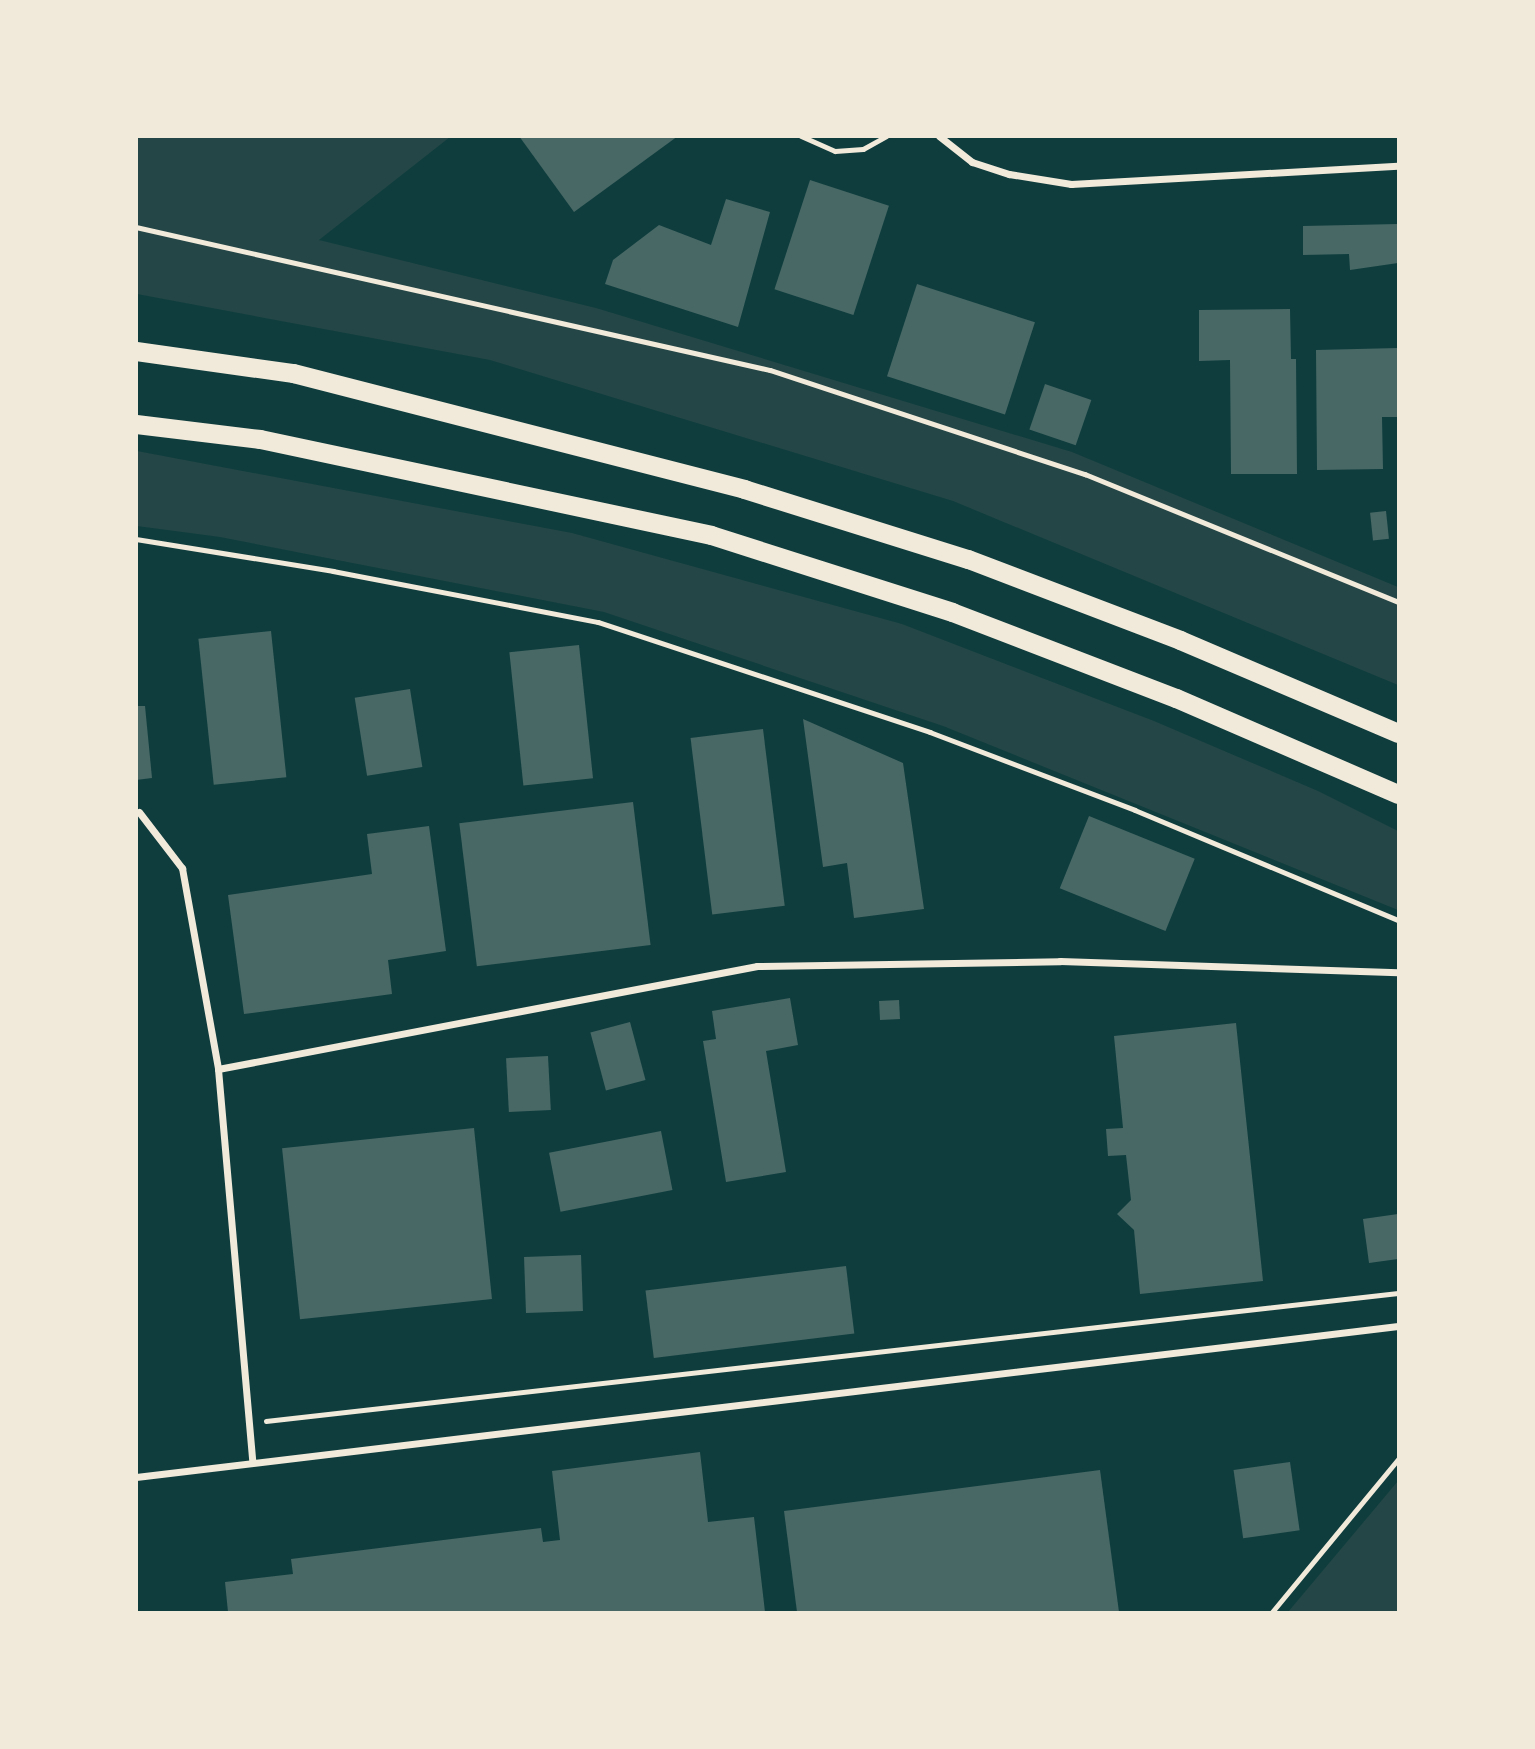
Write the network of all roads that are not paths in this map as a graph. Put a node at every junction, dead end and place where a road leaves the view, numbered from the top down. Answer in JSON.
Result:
{"nodes":[{"id":1,"x":801,"y":136,"type":"edge"},
{"id":2,"x":886,"y":136,"type":"edge"},
{"id":3,"x":939,"y":136,"type":"edge"},
{"id":4,"x":1398,"y":166,"type":"edge"},
{"id":5,"x":136,"y":351,"type":"edge"},
{"id":6,"x":136,"y":424,"type":"edge"},
{"id":7,"x":1398,"y":733,"type":"edge"},
{"id":8,"x":1398,"y":794,"type":"edge"},
{"id":9,"x":139,"y":812,"type":"dead end"},
{"id":10,"x":1398,"y":972,"type":"edge"},
{"id":11,"x":218,"y":1069,"type":"junction"},
{"id":12,"x":1398,"y":1326,"type":"edge"},
{"id":13,"x":1398,"y":1459,"type":"edge"},
{"id":14,"x":252,"y":1461,"type":"junction"},
{"id":15,"x":136,"y":1477,"type":"edge"},
{"id":16,"x":1272,"y":1612,"type":"edge"}],
"edges":[{"from":1,"to":2,"type":"lane"},
{"from":3,"to":4,"type":"street"},
{"from":5,"to":7,"type":"highway"},
{"from":6,"to":8,"type":"highway"},
{"from":9,"to":11,"type":"street"},
{"from":10,"to":11,"type":"street"},
{"from":11,"to":14,"type":"street"},
{"from":12,"to":14,"type":"street"},
{"from":13,"to":16,"type":"lane"},
{"from":14,"to":15,"type":"street"}]}
